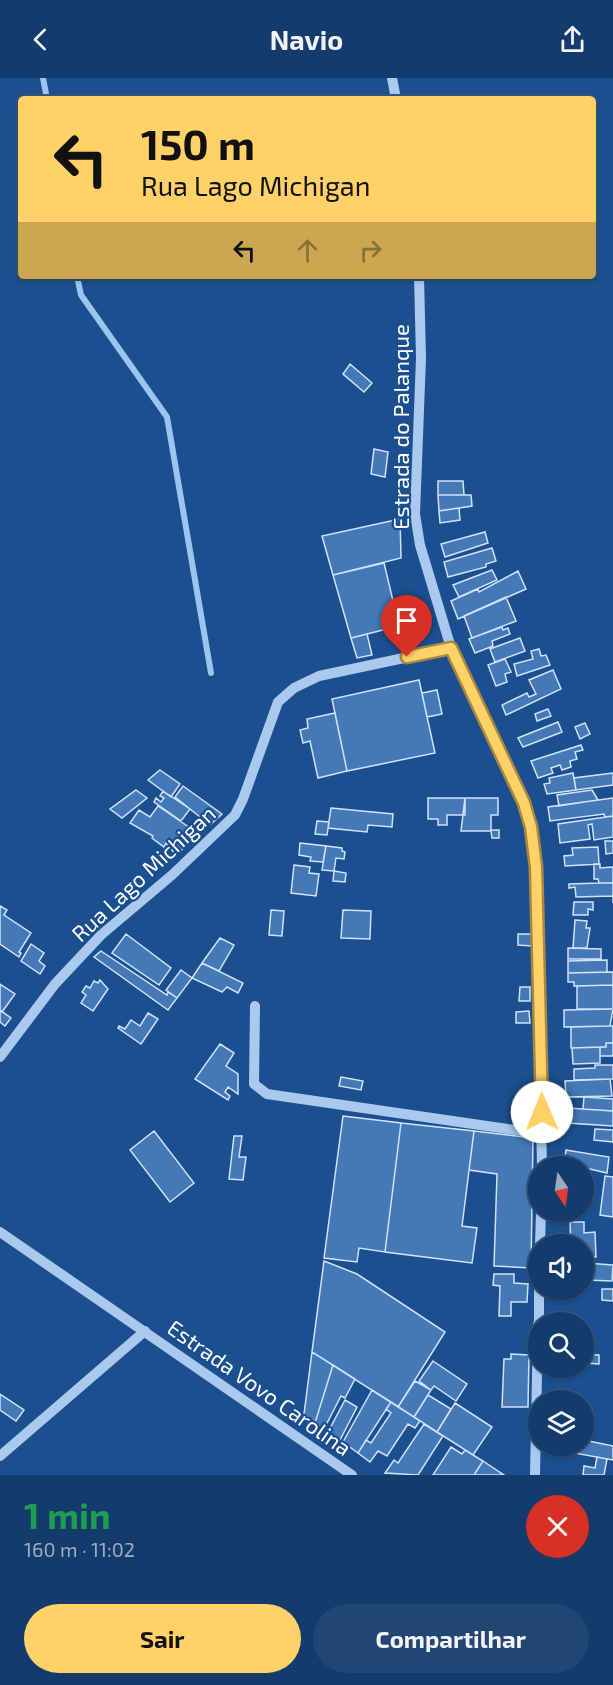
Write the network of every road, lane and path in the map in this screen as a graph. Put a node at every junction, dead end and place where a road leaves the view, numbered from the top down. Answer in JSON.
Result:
{"nodes":[{"id":1,"x":392,"y":78,"type":"edge"},
{"id":2,"x":395,"y":96,"type":"edge"},
{"id":3,"x":419,"y":279,"type":"edge"},
{"id":4,"x":451,"y":648,"type":"junction"},
{"id":5,"x":255,"y":1006,"type":"dead end"},
{"id":6,"x":0,"y":1057,"type":"edge"},
{"id":7,"x":542,"y":1134,"type":"junction"},
{"id":8,"x":542,"y":1156,"type":"edge"},
{"id":9,"x":0,"y":1232,"type":"edge"},
{"id":10,"x":145,"y":1332,"type":"junction"},
{"id":11,"x":537,"y":1378,"type":"edge"},
{"id":12,"x":0,"y":1456,"type":"edge"},
{"id":13,"x":352,"y":1475,"type":"edge"},
{"id":14,"x":535,"y":1475,"type":"edge"}],
"edges":[{"from":1,"to":2,"type":"street"},
{"from":3,"to":4,"type":"street","name":"Estrada do Palanque"},
{"from":4,"to":6,"type":"street","name":"Rua Lago Michigan"},
{"from":4,"to":7,"type":"street","name":"Estrada do Palanque"},
{"from":5,"to":7,"type":"street"},
{"from":7,"to":8,"type":"street","name":"Estrada do Palanque"},
{"from":9,"to":10,"type":"street","name":"Estrada Vovo Carolina"},
{"from":10,"to":12,"type":"street"},
{"from":10,"to":13,"type":"street","name":"Estrada Vovo Carolina"},
{"from":11,"to":14,"type":"street"}]}
